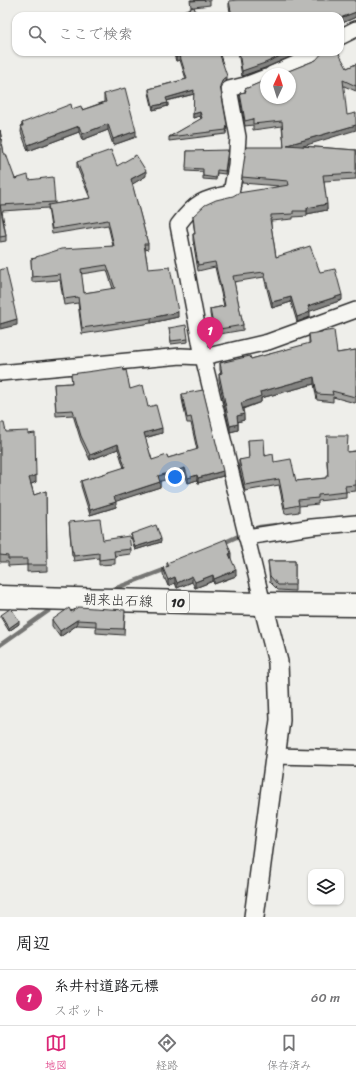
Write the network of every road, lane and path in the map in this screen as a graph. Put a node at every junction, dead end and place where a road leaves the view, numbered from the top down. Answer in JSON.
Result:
{"nodes":[{"id":1,"x":356,"y":28,"type":"edge"},
{"id":2,"x":344,"y":35,"type":"edge"},
{"id":3,"x":313,"y":56,"type":"edge"},
{"id":4,"x":286,"y":68,"type":"edge"},
{"id":5,"x":260,"y":80,"type":"edge"},
{"id":6,"x":356,"y":310,"type":"edge"},
{"id":7,"x":203,"y":358,"type":"junction"},
{"id":8,"x":0,"y":374,"type":"edge"},
{"id":9,"x":356,"y":524,"type":"edge"},
{"id":10,"x":246,"y":537,"type":"junction"},
{"id":11,"x":0,"y":597,"type":"edge"},
{"id":12,"x":263,"y":604,"type":"junction"},
{"id":13,"x":356,"y":605,"type":"edge"},
{"id":14,"x":275,"y":756,"type":"junction"},
{"id":15,"x":356,"y":758,"type":"edge"},
{"id":16,"x":254,"y":917,"type":"edge"}],
"edges":[{"from":1,"to":2,"type":"street"},
{"from":3,"to":4,"type":"street"},
{"from":5,"to":7,"type":"street"},
{"from":6,"to":7,"type":"street"},
{"from":7,"to":8,"type":"street"},
{"from":7,"to":10,"type":"street"},
{"from":9,"to":10,"type":"street"},
{"from":10,"to":12,"type":"street"},
{"from":11,"to":12,"type":"main road","name":"朝来出石線","number":"10"},
{"from":12,"to":13,"type":"main road","name":"朝来出石線","number":"10"},
{"from":12,"to":14,"type":"street"},
{"from":14,"to":15,"type":"street"},
{"from":14,"to":16,"type":"street"}]}
